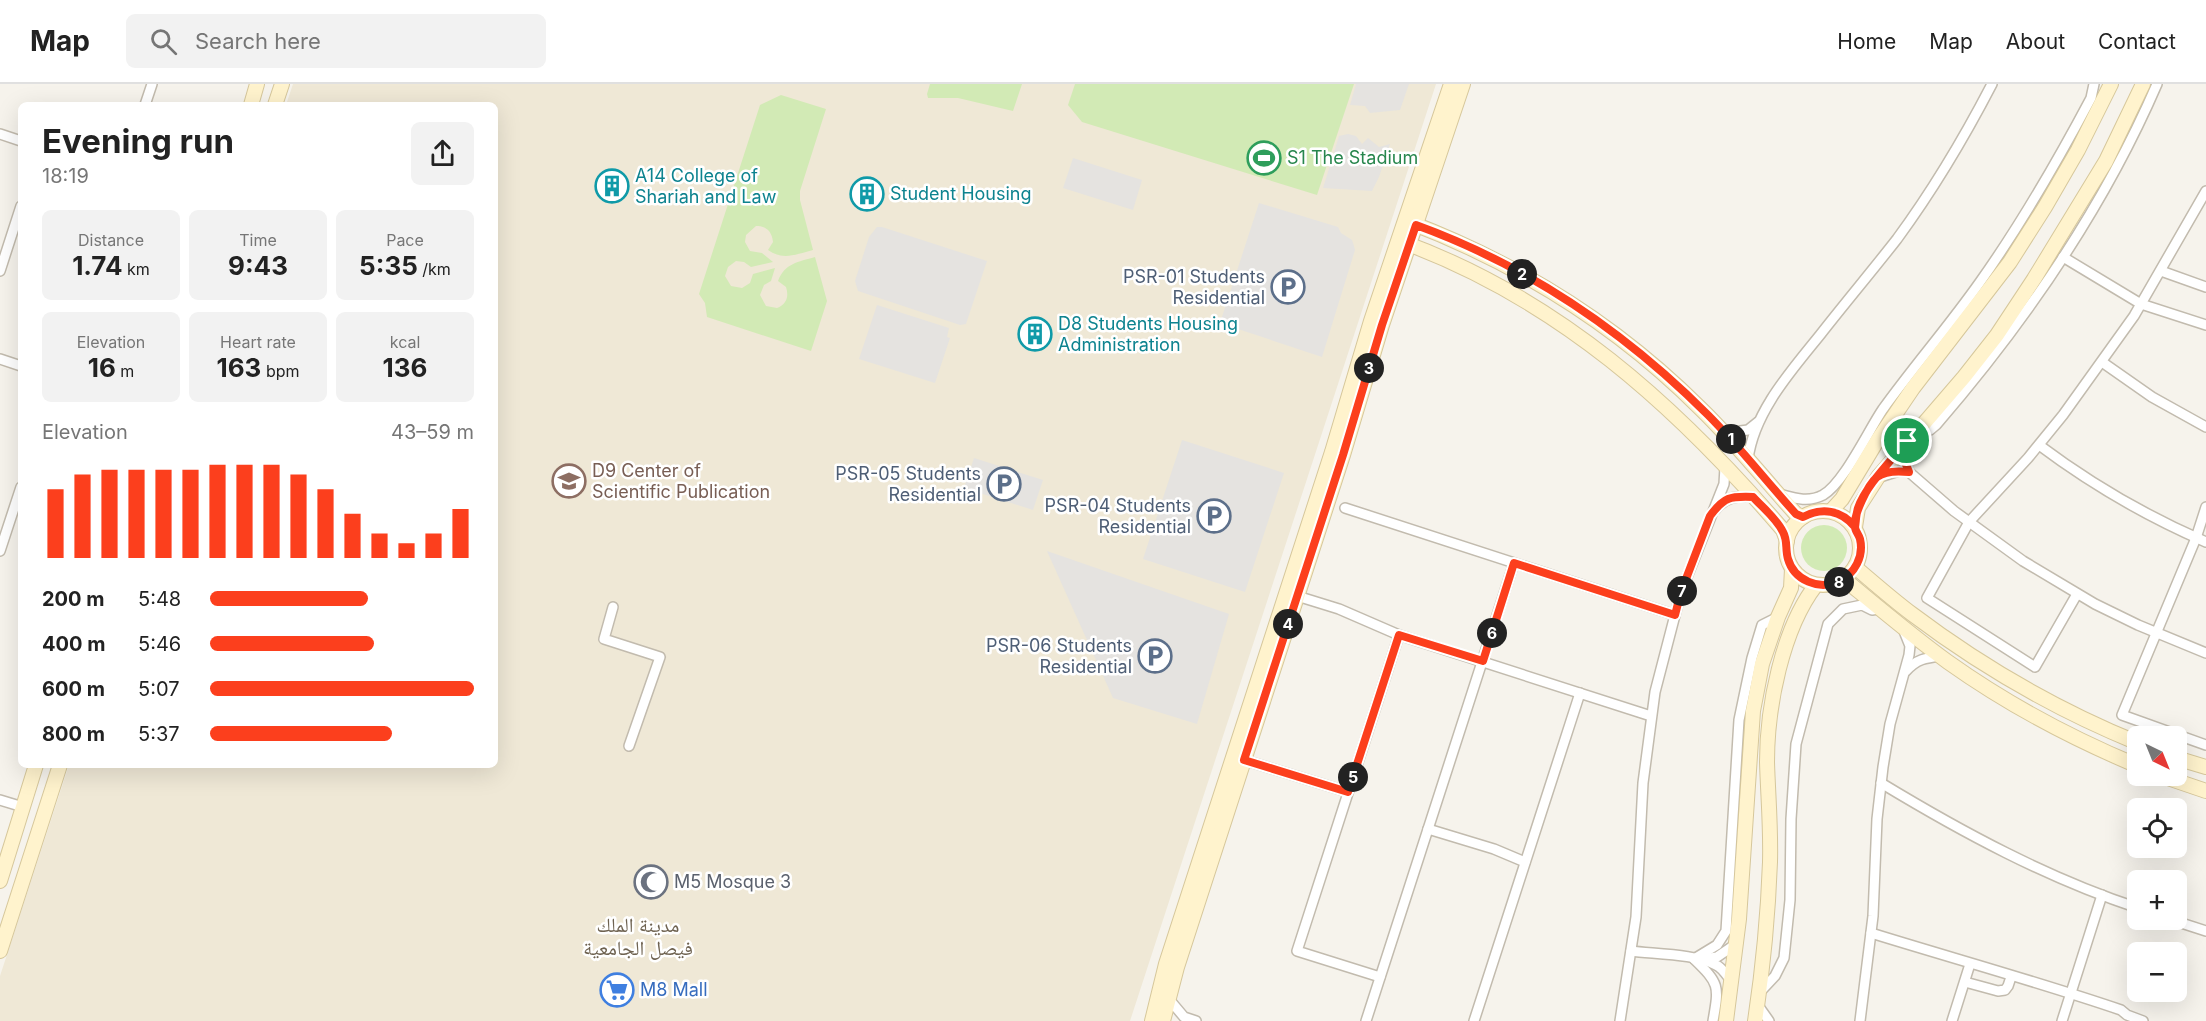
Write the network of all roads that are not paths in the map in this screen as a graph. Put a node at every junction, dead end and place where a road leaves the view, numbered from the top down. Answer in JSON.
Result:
{"nodes":[{"id":1,"x":152,"y":84,"type":"edge"},
{"id":2,"x":257,"y":84,"type":"edge"},
{"id":3,"x":282,"y":84,"type":"edge"},
{"id":4,"x":1451,"y":84,"type":"edge"},
{"id":5,"x":1463,"y":84,"type":"edge"},
{"id":6,"x":1992,"y":84,"type":"edge"},
{"id":7,"x":2094,"y":84,"type":"edge"},
{"id":8,"x":2144,"y":84,"type":"edge"},
{"id":9,"x":2157,"y":84,"type":"edge"},
{"id":10,"x":2109,"y":85,"type":"edge"},
{"id":11,"x":146,"y":102,"type":"edge"},
{"id":12,"x":251,"y":102,"type":"edge"},
{"id":13,"x":276,"y":102,"type":"edge"},
{"id":14,"x":0,"y":134,"type":"edge"},
{"id":15,"x":18,"y":140,"type":"edge"},
{"id":16,"x":2205,"y":194,"type":"edge"},
{"id":17,"x":18,"y":215,"type":"edge"},
{"id":18,"x":1411,"y":223,"type":"junction"},
{"id":19,"x":1404,"y":242,"type":"junction"},
{"id":20,"x":2063,"y":257,"type":"junction"},
{"id":21,"x":0,"y":271,"type":"edge"},
{"id":22,"x":2161,"y":271,"type":"junction"},
{"id":23,"x":2206,"y":287,"type":"edge"},
{"id":24,"x":2141,"y":304,"type":"junction"},
{"id":25,"x":2206,"y":325,"type":"edge"},
{"id":26,"x":0,"y":359,"type":"edge"},
{"id":27,"x":2102,"y":362,"type":"junction"},
{"id":28,"x":18,"y":365,"type":"edge"},
{"id":29,"x":1760,"y":421,"type":"junction"},
{"id":30,"x":2206,"y":427,"type":"edge"},
{"id":31,"x":1725,"y":433,"type":"junction"},
{"id":32,"x":1911,"y":437,"type":"junction"},
{"id":33,"x":2039,"y":445,"type":"junction"},
{"id":34,"x":1748,"y":459,"type":"junction"},
{"id":35,"x":1725,"y":467,"type":"junction"},
{"id":36,"x":1909,"y":472,"type":"junction"},
{"id":37,"x":1878,"y":477,"type":"junction"},
{"id":38,"x":1720,"y":494,"type":"junction"},
{"id":39,"x":1778,"y":494,"type":"junction"},
{"id":40,"x":18,"y":496,"type":"edge"},
{"id":41,"x":1732,"y":497,"type":"junction"},
{"id":42,"x":1753,"y":497,"type":"junction"},
{"id":43,"x":2206,"y":507,"type":"edge"},
{"id":44,"x":1345,"y":508,"type":"dead end"},
{"id":45,"x":1831,"y":511,"type":"junction"},
{"id":46,"x":1710,"y":516,"type":"junction"},
{"id":47,"x":1803,"y":517,"type":"junction"},
{"id":48,"x":1969,"y":522,"type":"junction"},
{"id":49,"x":1855,"y":527,"type":"junction"},
{"id":50,"x":2196,"y":538,"type":"junction"},
{"id":51,"x":1787,"y":541,"type":"junction"},
{"id":52,"x":2206,"y":542,"type":"edge"},
{"id":53,"x":0,"y":551,"type":"edge"},
{"id":54,"x":1514,"y":563,"type":"junction"},
{"id":55,"x":1855,"y":567,"type":"junction"},
{"id":56,"x":1792,"y":569,"type":"junction"},
{"id":57,"x":1844,"y":579,"type":"junction"},
{"id":58,"x":1816,"y":585,"type":"junction"},
{"id":59,"x":2077,"y":594,"type":"junction"},
{"id":60,"x":1297,"y":596,"type":"junction"},
{"id":61,"x":613,"y":607,"type":"dead end"},
{"id":62,"x":1881,"y":609,"type":"junction"},
{"id":63,"x":1675,"y":615,"type":"junction"},
{"id":64,"x":1778,"y":617,"type":"junction"},
{"id":65,"x":1902,"y":626,"type":"junction"},
{"id":66,"x":2156,"y":633,"type":"junction"},
{"id":67,"x":1399,"y":635,"type":"junction"},
{"id":68,"x":2206,"y":653,"type":"edge"},
{"id":69,"x":1941,"y":656,"type":"junction"},
{"id":70,"x":1483,"y":661,"type":"junction"},
{"id":71,"x":1903,"y":675,"type":"junction"},
{"id":72,"x":1580,"y":693,"type":"junction"},
{"id":73,"x":1651,"y":716,"type":"junction"},
{"id":74,"x":2127,"y":738,"type":"edge"},
{"id":75,"x":2206,"y":745,"type":"edge"},
{"id":76,"x":629,"y":746,"type":"dead end"},
{"id":77,"x":1244,"y":760,"type":"junction"},
{"id":78,"x":2127,"y":761,"type":"edge"},
{"id":79,"x":2187,"y":761,"type":"edge"},
{"id":80,"x":2206,"y":767,"type":"edge"},
{"id":81,"x":35,"y":768,"type":"edge"},
{"id":82,"x":59,"y":768,"type":"edge"},
{"id":83,"x":1881,"y":783,"type":"junction"},
{"id":84,"x":2187,"y":785,"type":"edge"},
{"id":85,"x":2206,"y":791,"type":"edge"},
{"id":86,"x":1348,"y":792,"type":"junction"},
{"id":87,"x":0,"y":800,"type":"edge"},
{"id":88,"x":23,"y":807,"type":"junction"},
{"id":89,"x":1428,"y":829,"type":"junction"},
{"id":90,"x":1525,"y":862,"type":"junction"},
{"id":91,"x":0,"y":880,"type":"edge"},
{"id":92,"x":2102,"y":895,"type":"junction"},
{"id":93,"x":2127,"y":904,"type":"edge"},
{"id":94,"x":2187,"y":925,"type":"edge"},
{"id":95,"x":2206,"y":931,"type":"edge"},
{"id":96,"x":1871,"y":933,"type":"junction"},
{"id":97,"x":1736,"y":944,"type":"junction"},
{"id":98,"x":0,"y":951,"type":"edge"},
{"id":99,"x":1631,"y":951,"type":"junction"},
{"id":100,"x":1697,"y":959,"type":"junction"},
{"id":101,"x":1970,"y":964,"type":"junction"},
{"id":102,"x":1380,"y":977,"type":"junction"},
{"id":103,"x":2011,"y":977,"type":"junction"},
{"id":104,"x":1731,"y":982,"type":"junction"},
{"id":105,"x":1965,"y":982,"type":"junction"},
{"id":106,"x":2071,"y":993,"type":"junction"},
{"id":107,"x":1168,"y":998,"type":"junction"},
{"id":108,"x":1758,"y":998,"type":"junction"},
{"id":109,"x":2126,"y":1018,"type":"edge"},
{"id":110,"x":1181,"y":1019,"type":"edge"},
{"id":111,"x":1152,"y":1021,"type":"edge"},
{"id":112,"x":1163,"y":1021,"type":"edge"},
{"id":113,"x":1196,"y":1021,"type":"edge"},
{"id":114,"x":1366,"y":1021,"type":"edge"},
{"id":115,"x":1474,"y":1021,"type":"edge"},
{"id":116,"x":1620,"y":1021,"type":"edge"},
{"id":117,"x":1713,"y":1021,"type":"edge"},
{"id":118,"x":1726,"y":1021,"type":"edge"},
{"id":119,"x":1755,"y":1021,"type":"edge"},
{"id":120,"x":1769,"y":1021,"type":"edge"},
{"id":121,"x":1860,"y":1021,"type":"edge"},
{"id":122,"x":1952,"y":1021,"type":"edge"},
{"id":123,"x":2061,"y":1021,"type":"edge"},
{"id":124,"x":2143,"y":1021,"type":"edge"}],
"edges":[{"from":1,"to":11,"type":"street"},
{"from":2,"to":12,"type":"main road"},
{"from":3,"to":13,"type":"main road"},
{"from":4,"to":18,"type":"main road"},
{"from":5,"to":18,"type":"main road"},
{"from":6,"to":29,"type":"street"},
{"from":7,"to":39,"type":"street"},
{"from":8,"to":32,"type":"main road"},
{"from":9,"to":20,"type":"street"},
{"from":10,"to":45,"type":"main road"},
{"from":14,"to":15,"type":"street"},
{"from":16,"to":22,"type":"street"},
{"from":17,"to":21,"type":"street"},
{"from":18,"to":19,"type":"main road"},
{"from":18,"to":31,"type":"main road"},
{"from":19,"to":35,"type":"main road"},
{"from":19,"to":60,"type":"main road"},
{"from":19,"to":111,"type":"main road"},
{"from":20,"to":24,"type":"street"},
{"from":20,"to":32,"type":"street"},
{"from":22,"to":23,"type":"street"},
{"from":22,"to":24,"type":"street"},
{"from":24,"to":25,"type":"street"},
{"from":24,"to":27,"type":"street"},
{"from":26,"to":28,"type":"street"},
{"from":27,"to":30,"type":"street"},
{"from":27,"to":33,"type":"street"},
{"from":29,"to":31,"type":"street"},
{"from":29,"to":34,"type":"street"},
{"from":31,"to":34,"type":"main road"},
{"from":32,"to":36,"type":"street"},
{"from":32,"to":37,"type":"main road"},
{"from":33,"to":48,"type":"street"},
{"from":33,"to":50,"type":"street"},
{"from":34,"to":39,"type":"main road"},
{"from":35,"to":38,"type":"street"},
{"from":35,"to":42,"type":"main road"},
{"from":36,"to":37,"type":"street"},
{"from":36,"to":48,"type":"street"},
{"from":37,"to":49,"type":"main road"},
{"from":38,"to":41,"type":"street"},
{"from":38,"to":46,"type":"street"},
{"from":39,"to":47,"type":"main road"},
{"from":40,"to":53,"type":"street"},
{"from":41,"to":42,"type":"street"},
{"from":41,"to":46,"type":"street"},
{"from":42,"to":51,"type":"main road"},
{"from":43,"to":50,"type":"street"},
{"from":44,"to":54,"type":"street"},
{"from":45,"to":47,"type":"main road"},
{"from":45,"to":49,"type":"main road"},
{"from":46,"to":63,"type":"street"},
{"from":47,"to":51,"type":"main road"},
{"from":48,"to":59,"type":"street"},
{"from":48,"to":59,"type":"street"},
{"from":49,"to":55,"type":"main road"},
{"from":50,"to":52,"type":"street"},
{"from":50,"to":66,"type":"street"},
{"from":51,"to":56,"type":"main road"},
{"from":54,"to":63,"type":"street"},
{"from":54,"to":70,"type":"street"},
{"from":55,"to":57,"type":"main road"},
{"from":55,"to":74,"type":"main road"},
{"from":56,"to":58,"type":"main road"},
{"from":56,"to":64,"type":"main road"},
{"from":57,"to":58,"type":"main road"},
{"from":57,"to":62,"type":"main road"},
{"from":58,"to":108,"type":"main road"},
{"from":59,"to":66,"type":"street"},
{"from":60,"to":67,"type":"street"},
{"from":60,"to":77,"type":"main road"},
{"from":61,"to":76,"type":"street"},
{"from":62,"to":65,"type":"main road"},
{"from":62,"to":108,"type":"street"},
{"from":63,"to":73,"type":"street"},
{"from":64,"to":97,"type":"main road"},
{"from":64,"to":100,"type":"street"},
{"from":65,"to":69,"type":"main road"},
{"from":65,"to":71,"type":"street"},
{"from":66,"to":68,"type":"street"},
{"from":66,"to":75,"type":"street"},
{"from":67,"to":70,"type":"street"},
{"from":67,"to":86,"type":"street"},
{"from":69,"to":71,"type":"street"},
{"from":69,"to":78,"type":"main road"},
{"from":70,"to":72,"type":"street"},
{"from":70,"to":89,"type":"street"},
{"from":71,"to":83,"type":"street"},
{"from":72,"to":73,"type":"street"},
{"from":72,"to":90,"type":"street"},
{"from":73,"to":99,"type":"street"},
{"from":77,"to":86,"type":"street"},
{"from":77,"to":107,"type":"main road"},
{"from":79,"to":80,"type":"main road"},
{"from":81,"to":88,"type":"main road"},
{"from":82,"to":98,"type":"main road"},
{"from":83,"to":92,"type":"street"},
{"from":83,"to":96,"type":"street"},
{"from":84,"to":85,"type":"main road"},
{"from":86,"to":102,"type":"street"},
{"from":87,"to":88,"type":"street"},
{"from":88,"to":91,"type":"main road"},
{"from":89,"to":90,"type":"street"},
{"from":89,"to":102,"type":"street"},
{"from":90,"to":115,"type":"street"},
{"from":92,"to":93,"type":"street"},
{"from":92,"to":106,"type":"street"},
{"from":94,"to":95,"type":"street"},
{"from":96,"to":101,"type":"street"},
{"from":96,"to":121,"type":"street"},
{"from":97,"to":100,"type":"street"},
{"from":97,"to":104,"type":"main road"},
{"from":99,"to":100,"type":"street"},
{"from":99,"to":116,"type":"street"},
{"from":100,"to":104,"type":"street"},
{"from":100,"to":117,"type":"street"},
{"from":101,"to":103,"type":"street"},
{"from":101,"to":105,"type":"street"},
{"from":102,"to":114,"type":"street"},
{"from":103,"to":105,"type":"street"},
{"from":103,"to":106,"type":"street"},
{"from":104,"to":118,"type":"main road"},
{"from":105,"to":122,"type":"street"},
{"from":106,"to":109,"type":"street"},
{"from":106,"to":123,"type":"street"},
{"from":107,"to":110,"type":"street"},
{"from":107,"to":112,"type":"main road"},
{"from":108,"to":119,"type":"main road"},
{"from":108,"to":120,"type":"street"},
{"from":109,"to":124,"type":"street"},
{"from":110,"to":113,"type":"street"}]}
